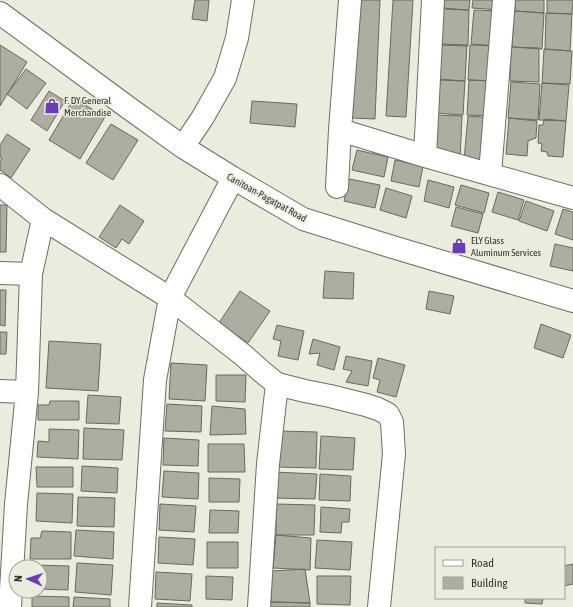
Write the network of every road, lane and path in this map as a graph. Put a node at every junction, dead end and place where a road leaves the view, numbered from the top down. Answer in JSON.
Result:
{"nodes":[{"id":1,"x":243,"y":0,"type":"edge"},
{"id":2,"x":350,"y":0,"type":"edge"},
{"id":3,"x":433,"y":0,"type":"edge"},
{"id":4,"x":504,"y":0,"type":"edge"},
{"id":5,"x":0,"y":13,"type":"edge"},
{"id":6,"x":340,"y":130,"type":"junction"},
{"id":7,"x":183,"y":147,"type":"junction"},
{"id":8,"x":425,"y":156,"type":"junction"},
{"id":9,"x":490,"y":174,"type":"junction"},
{"id":10,"x":233,"y":178,"type":"junction"},
{"id":11,"x":0,"y":185,"type":"edge"},
{"id":12,"x":337,"y":187,"type":"dead end"},
{"id":13,"x":573,"y":194,"type":"edge"},
{"id":14,"x":43,"y":219,"type":"junction"},
{"id":15,"x":0,"y":273,"type":"edge"},
{"id":16,"x":31,"y":274,"type":"junction"},
{"id":17,"x":170,"y":298,"type":"junction"},
{"id":18,"x":573,"y":302,"type":"edge"},
{"id":19,"x":277,"y":384,"type":"junction"},
{"id":20,"x":0,"y":390,"type":"edge"},
{"id":21,"x":26,"y":392,"type":"junction"},
{"id":22,"x":8,"y":504,"type":"edge"},
{"id":23,"x":10,"y":607,"type":"edge"},
{"id":24,"x":140,"y":607,"type":"edge"},
{"id":25,"x":259,"y":607,"type":"edge"},
{"id":26,"x":379,"y":607,"type":"edge"}],
"edges":[{"from":1,"to":7,"type":"street"},
{"from":2,"to":6,"type":"street"},
{"from":3,"to":8,"type":"street"},
{"from":4,"to":9,"type":"street"},
{"from":5,"to":7,"type":"street","name":"Canitoan-Pagatpat Road"},
{"from":6,"to":8,"type":"street"},
{"from":6,"to":12,"type":"street"},
{"from":7,"to":10,"type":"street","name":"Canitoan-Pagatpat Road"},
{"from":8,"to":9,"type":"street"},
{"from":9,"to":13,"type":"street"},
{"from":10,"to":17,"type":"street"},
{"from":10,"to":18,"type":"street","name":"Canitoan-Pagatpat Road"},
{"from":11,"to":14,"type":"street"},
{"from":14,"to":16,"type":"street"},
{"from":14,"to":17,"type":"street"},
{"from":15,"to":16,"type":"street"},
{"from":16,"to":21,"type":"street"},
{"from":17,"to":19,"type":"street"},
{"from":17,"to":24,"type":"street"},
{"from":19,"to":25,"type":"street"},
{"from":19,"to":26,"type":"street"},
{"from":20,"to":21,"type":"street"},
{"from":21,"to":22,"type":"street"},
{"from":22,"to":23,"type":"street"}]}
